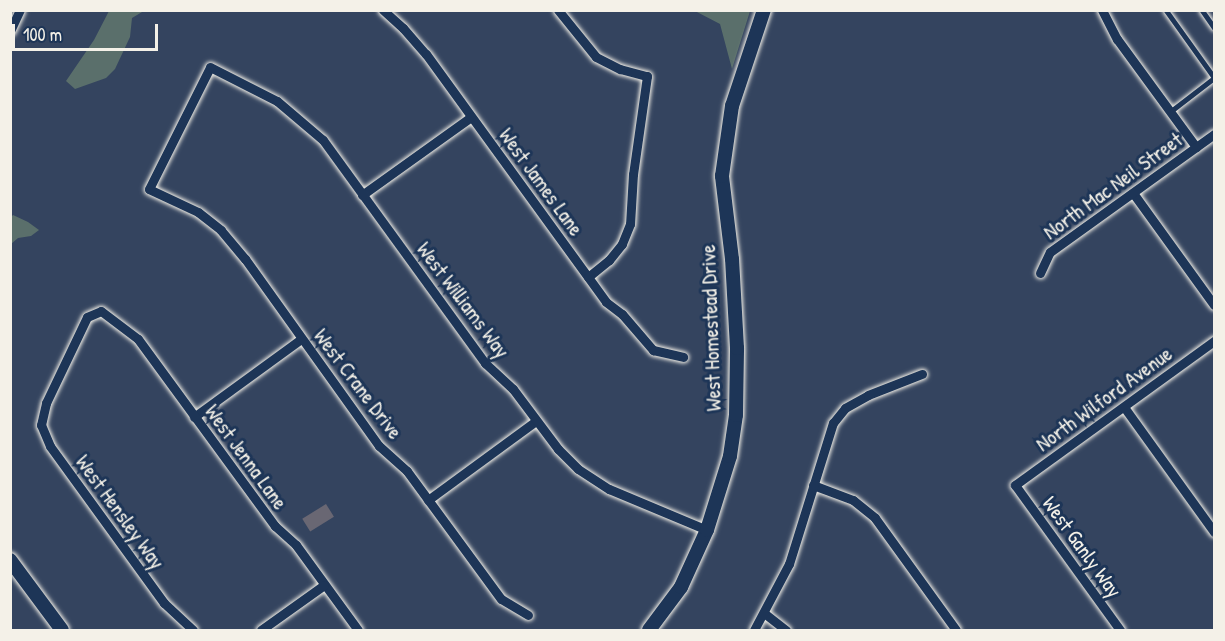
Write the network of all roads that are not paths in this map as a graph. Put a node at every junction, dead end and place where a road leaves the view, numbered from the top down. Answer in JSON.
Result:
{"nodes":[{"id":1,"x":20,"y":10,"type":"edge"},
{"id":2,"x":383,"y":10,"type":"edge"},
{"id":3,"x":558,"y":10,"type":"edge"},
{"id":4,"x":764,"y":10,"type":"edge"},
{"id":5,"x":1102,"y":10,"type":"edge"},
{"id":6,"x":1166,"y":10,"type":"edge"},
{"id":7,"x":1203,"y":10,"type":"edge"},
{"id":8,"x":1215,"y":27,"type":"edge"},
{"id":9,"x":10,"y":31,"type":"edge"},
{"id":10,"x":210,"y":67,"type":"joint"},
{"id":11,"x":1215,"y":78,"type":"edge"},
{"id":12,"x":1170,"y":111,"type":"junction"},
{"id":13,"x":471,"y":117,"type":"junction"},
{"id":14,"x":1215,"y":134,"type":"edge"},
{"id":15,"x":1196,"y":147,"type":"junction"},
{"id":16,"x":1132,"y":193,"type":"junction"},
{"id":17,"x":362,"y":195,"type":"junction"},
{"id":18,"x":1040,"y":273,"type":"dead end"},
{"id":19,"x":588,"y":277,"type":"junction"},
{"id":20,"x":1215,"y":305,"type":"edge"},
{"id":21,"x":101,"y":311,"type":"joint"},
{"id":22,"x":301,"y":339,"type":"junction"},
{"id":23,"x":1215,"y":341,"type":"edge"},
{"id":24,"x":683,"y":357,"type":"dead end"},
{"id":25,"x":922,"y":374,"type":"dead end"},
{"id":26,"x":1124,"y":407,"type":"junction"},
{"id":27,"x":194,"y":417,"type":"junction"},
{"id":28,"x":536,"y":421,"type":"junction"},
{"id":29,"x":813,"y":485,"type":"junction"},
{"id":30,"x":1015,"y":485,"type":"joint"},
{"id":31,"x":428,"y":500,"type":"junction"},
{"id":32,"x":707,"y":530,"type":"junction"},
{"id":33,"x":1215,"y":532,"type":"edge"},
{"id":34,"x":10,"y":560,"type":"edge"},
{"id":35,"x":324,"y":585,"type":"junction"},
{"id":36,"x":764,"y":613,"type":"junction"},
{"id":37,"x":528,"y":615,"type":"dead end"},
{"id":38,"x":62,"y":630,"type":"edge"},
{"id":39,"x":193,"y":630,"type":"edge"},
{"id":40,"x":261,"y":630,"type":"edge"},
{"id":41,"x":358,"y":630,"type":"edge"},
{"id":42,"x":649,"y":630,"type":"edge"},
{"id":43,"x":754,"y":630,"type":"edge"},
{"id":44,"x":786,"y":630,"type":"edge"},
{"id":45,"x":956,"y":630,"type":"edge"},
{"id":46,"x":1120,"y":630,"type":"edge"}],
"edges":[{"from":1,"to":9,"type":"street"},
{"from":2,"to":13,"type":"street","name":"West James Lane"},
{"from":3,"to":19,"type":"street"},
{"from":4,"to":32,"type":"street","name":"West Homestead Drive"},
{"from":5,"to":12,"type":"street"},
{"from":6,"to":11,"type":"lane"},
{"from":7,"to":8,"type":"lane"},
{"from":10,"to":17,"type":"street","name":"West Williams Way"},
{"from":10,"to":22,"type":"street","name":"West Crane Drive"},
{"from":11,"to":12,"type":"lane"},
{"from":12,"to":15,"type":"street"},
{"from":13,"to":17,"type":"street"},
{"from":13,"to":19,"type":"street","name":"West James Lane"},
{"from":14,"to":15,"type":"street","name":"North Mac Neil Street"},
{"from":15,"to":16,"type":"street","name":"North Mac Neil Street"},
{"from":16,"to":18,"type":"street","name":"North Mac Neil Street"},
{"from":16,"to":20,"type":"street"},
{"from":17,"to":28,"type":"street","name":"West Williams Way"},
{"from":19,"to":24,"type":"street","name":"West James Lane"},
{"from":21,"to":27,"type":"street","name":"West Jenna Lane"},
{"from":21,"to":39,"type":"street","name":"West Hensley Way"},
{"from":22,"to":27,"type":"street"},
{"from":22,"to":31,"type":"street","name":"West Crane Drive"},
{"from":23,"to":26,"type":"street","name":"North Wilford Avenue"},
{"from":25,"to":29,"type":"street"},
{"from":26,"to":30,"type":"street","name":"North Wilford Avenue"},
{"from":26,"to":33,"type":"street"},
{"from":27,"to":35,"type":"street","name":"West Jenna Lane"},
{"from":28,"to":31,"type":"street"},
{"from":28,"to":32,"type":"street","name":"West Williams Way"},
{"from":29,"to":36,"type":"street"},
{"from":29,"to":45,"type":"street"},
{"from":30,"to":46,"type":"street","name":"West Ganly Way"},
{"from":31,"to":37,"type":"street","name":"West Crane Drive"},
{"from":32,"to":42,"type":"street","name":"West Homestead Drive"},
{"from":34,"to":38,"type":"street"},
{"from":35,"to":40,"type":"street"},
{"from":35,"to":41,"type":"street","name":"West Jenna Lane"},
{"from":36,"to":43,"type":"street"},
{"from":36,"to":44,"type":"street"}]}
